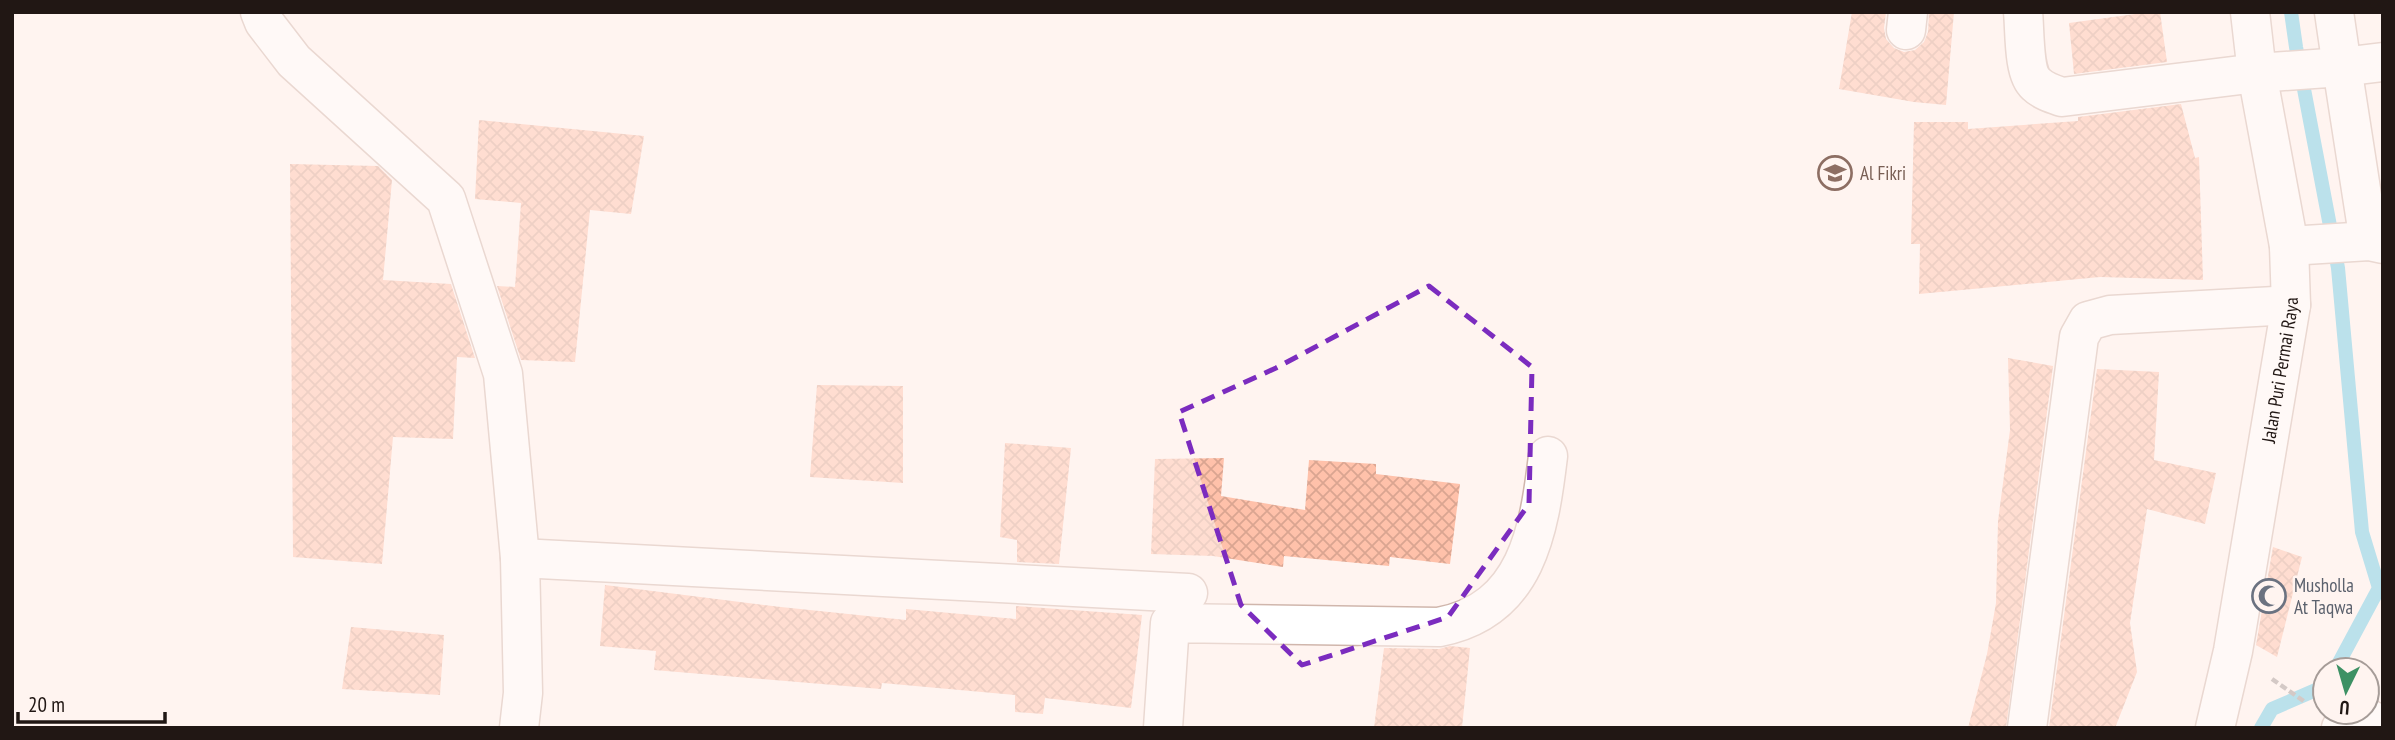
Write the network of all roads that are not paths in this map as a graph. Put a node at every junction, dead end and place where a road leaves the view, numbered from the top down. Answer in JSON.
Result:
{"nodes":[{"id":1,"x":260,"y":12,"type":"edge"},
{"id":2,"x":2023,"y":12,"type":"edge"},
{"id":3,"x":2250,"y":12,"type":"edge"},
{"id":4,"x":2334,"y":12,"type":"edge"},
{"id":5,"x":2383,"y":62,"type":"edge"},
{"id":6,"x":2335,"y":67,"type":"junction"},
{"id":7,"x":2263,"y":73,"type":"junction"},
{"id":8,"x":2370,"y":242,"type":"edge"},
{"id":9,"x":2292,"y":246,"type":"junction"},
{"id":10,"x":2291,"y":305,"type":"junction"},
{"id":11,"x":1548,"y":456,"type":"dead end"},
{"id":12,"x":520,"y":558,"type":"junction"},
{"id":13,"x":1188,"y":593,"type":"dead end"},
{"id":14,"x":2383,"y":726,"type":"edge"},
{"id":15,"x":519,"y":728,"type":"edge"},
{"id":16,"x":1163,"y":728,"type":"edge"},
{"id":17,"x":2027,"y":728,"type":"edge"},
{"id":18,"x":2216,"y":728,"type":"edge"},
{"id":19,"x":2341,"y":728,"type":"edge"}],
"edges":[{"from":1,"to":12,"type":"street"},
{"from":2,"to":7,"type":"street"},
{"from":3,"to":7,"type":"street","name":"Jalan Puri Permai Raya"},
{"from":4,"to":6,"type":"street"},
{"from":5,"to":6,"type":"street"},
{"from":6,"to":7,"type":"street"},
{"from":6,"to":8,"type":"street"},
{"from":7,"to":9,"type":"street","name":"Jalan Puri Permai Raya"},
{"from":8,"to":9,"type":"street"},
{"from":9,"to":10,"type":"street","name":"Jalan Puri Permai Raya"},
{"from":10,"to":17,"type":"street"},
{"from":10,"to":18,"type":"street","name":"Jalan Puri Permai Raya"},
{"from":11,"to":16,"type":"street"},
{"from":12,"to":13,"type":"street"},
{"from":12,"to":15,"type":"street"},
{"from":14,"to":19,"type":"street"}]}
